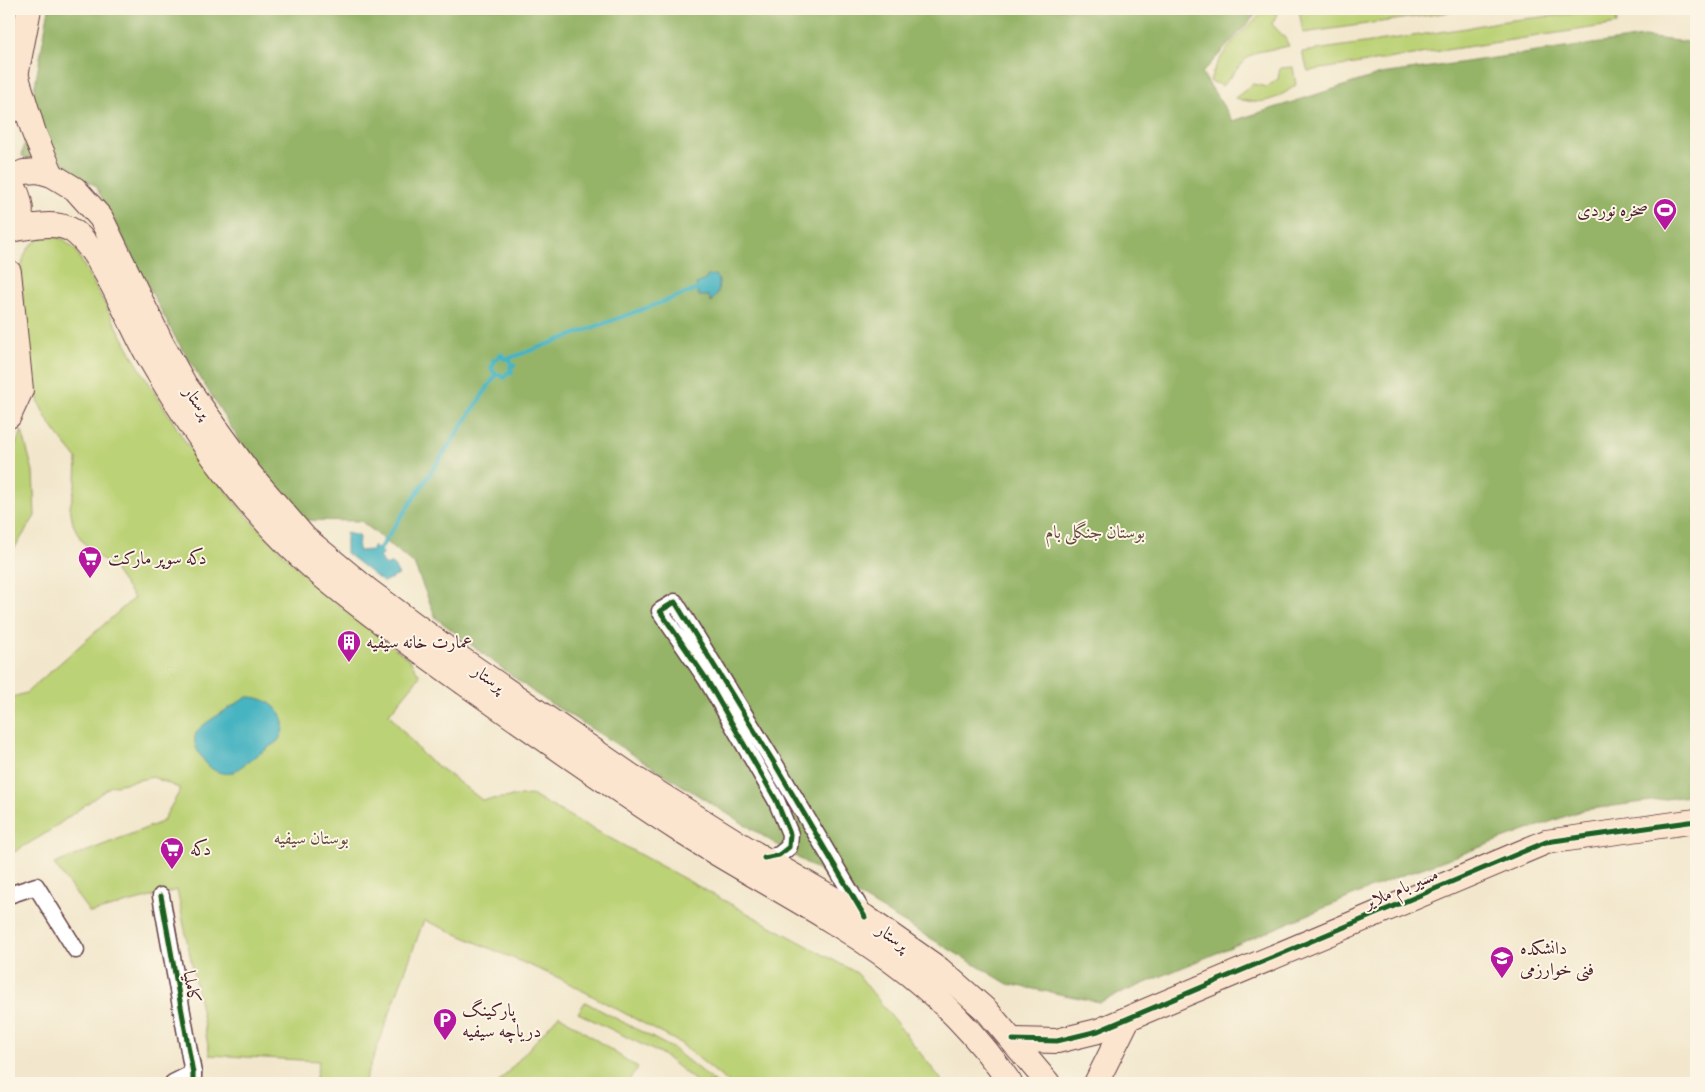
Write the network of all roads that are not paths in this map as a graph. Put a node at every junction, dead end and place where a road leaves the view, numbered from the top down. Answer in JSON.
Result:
{"nodes":[{"id":1,"x":29,"y":9,"type":"edge"},
{"id":2,"x":16,"y":74,"type":"junction"},
{"id":3,"x":9,"y":112,"type":"edge"},
{"id":4,"x":52,"y":175,"type":"junction"},
{"id":5,"x":9,"y":179,"type":"edge"},
{"id":6,"x":11,"y":231,"type":"edge"},
{"id":7,"x":9,"y":272,"type":"edge"},
{"id":8,"x":15,"y":390,"type":"edge"},
{"id":9,"x":9,"y":416,"type":"edge"},
{"id":10,"x":1696,"y":821,"type":"edge"},
{"id":11,"x":764,"y":858,"type":"junction"},
{"id":12,"x":9,"y":895,"type":"edge"},
{"id":13,"x":162,"y":896,"type":"dead end"},
{"id":14,"x":865,"y":917,"type":"junction"},
{"id":15,"x":76,"y":950,"type":"dead end"},
{"id":16,"x":1128,"y":1019,"type":"junction"},
{"id":17,"x":1014,"y":1040,"type":"junction"},
{"id":18,"x":193,"y":1078,"type":"edge"},
{"id":19,"x":173,"y":1083,"type":"edge"},
{"id":20,"x":1010,"y":1083,"type":"edge"},
{"id":21,"x":1048,"y":1083,"type":"edge"},
{"id":22,"x":1096,"y":1083,"type":"edge"}],
"edges":[{"from":1,"to":2,"type":"main road"},
{"from":2,"to":3,"type":"main road"},
{"from":2,"to":4,"type":"main road"},
{"from":4,"to":5,"type":"main road","name":"پرستار"},
{"from":4,"to":11,"type":"main road","name":"پرستار"},
{"from":5,"to":6,"type":"main road"},
{"from":6,"to":20,"type":"main road","name":"پرستار"},
{"from":7,"to":8,"type":"main road"},
{"from":8,"to":9,"type":"main road"},
{"from":10,"to":16,"type":"main road","name":"مسیر بام ملایر"},
{"from":11,"to":14,"type":"main road","name":"پرستار"},
{"from":11,"to":14,"type":"street"},
{"from":12,"to":15,"type":"street"},
{"from":13,"to":18,"type":"street","name":"کاملیا"},
{"from":14,"to":17,"type":"main road","name":"پرستار"},
{"from":16,"to":17,"type":"main road","name":"مسیر بام ملایر"},
{"from":16,"to":22,"type":"main road"},
{"from":17,"to":21,"type":"main road","name":"پرستار"},
{"from":18,"to":19,"type":"street"}]}
